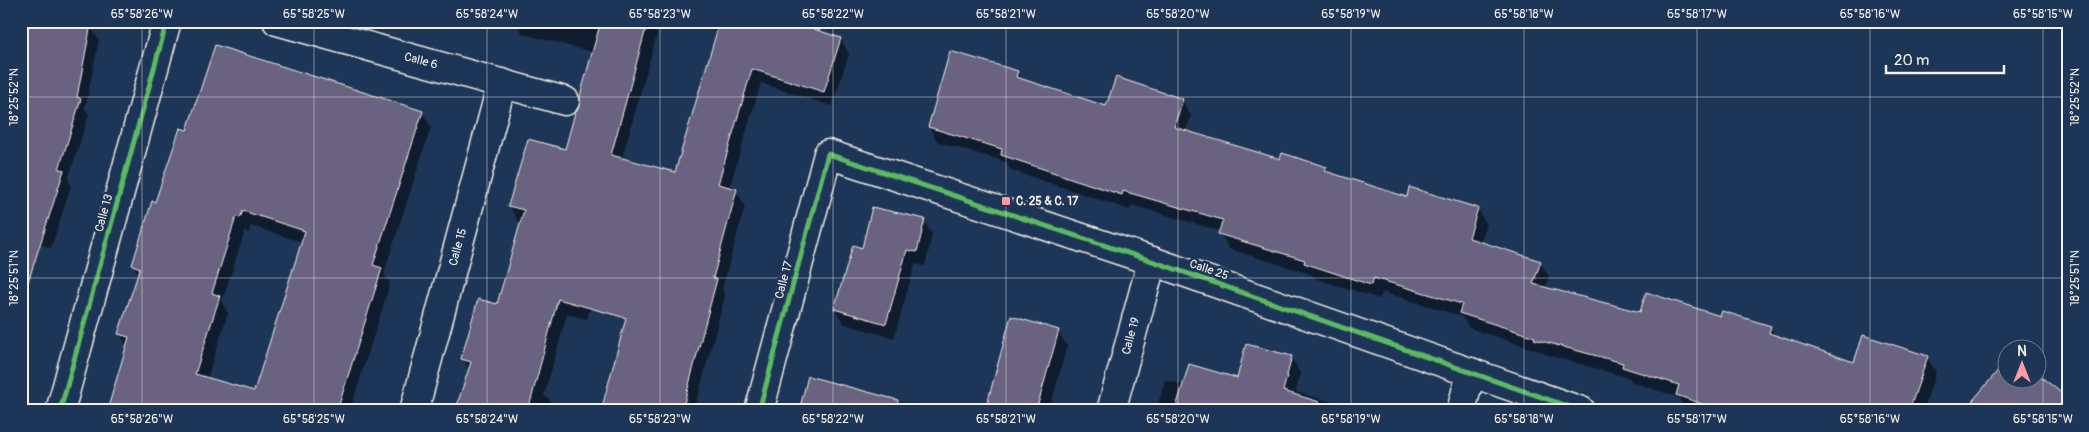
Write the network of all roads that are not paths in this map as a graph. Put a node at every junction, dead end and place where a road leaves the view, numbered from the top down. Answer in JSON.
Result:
{"nodes":[{"id":1,"x":167,"y":21,"type":"edge"},
{"id":2,"x":276,"y":21,"type":"edge"},
{"id":3,"x":502,"y":83,"type":"junction"},
{"id":4,"x":564,"y":101,"type":"dead end"},
{"id":5,"x":828,"y":154,"type":"joint"},
{"id":6,"x":1152,"y":261,"type":"junction"},
{"id":7,"x":1471,"y":372,"type":"junction"},
{"id":8,"x":60,"y":411,"type":"edge"},
{"id":9,"x":414,"y":411,"type":"edge"},
{"id":10,"x":759,"y":411,"type":"edge"},
{"id":11,"x":1111,"y":411,"type":"edge"},
{"id":12,"x":1461,"y":411,"type":"edge"},
{"id":13,"x":1582,"y":411,"type":"edge"}],
"edges":[{"from":1,"to":8,"type":"street","name":"Calle 13"},
{"from":2,"to":3,"type":"street","name":"Calle 6"},
{"from":3,"to":4,"type":"street","name":"Calle 6"},
{"from":3,"to":9,"type":"street","name":"Calle 15"},
{"from":5,"to":6,"type":"street","name":"Calle 25"},
{"from":5,"to":10,"type":"street","name":"Calle 17"},
{"from":6,"to":7,"type":"street","name":"Calle 25"},
{"from":6,"to":11,"type":"street","name":"Calle 19"},
{"from":7,"to":12,"type":"street"},
{"from":7,"to":13,"type":"street","name":"Calle 25"}]}
